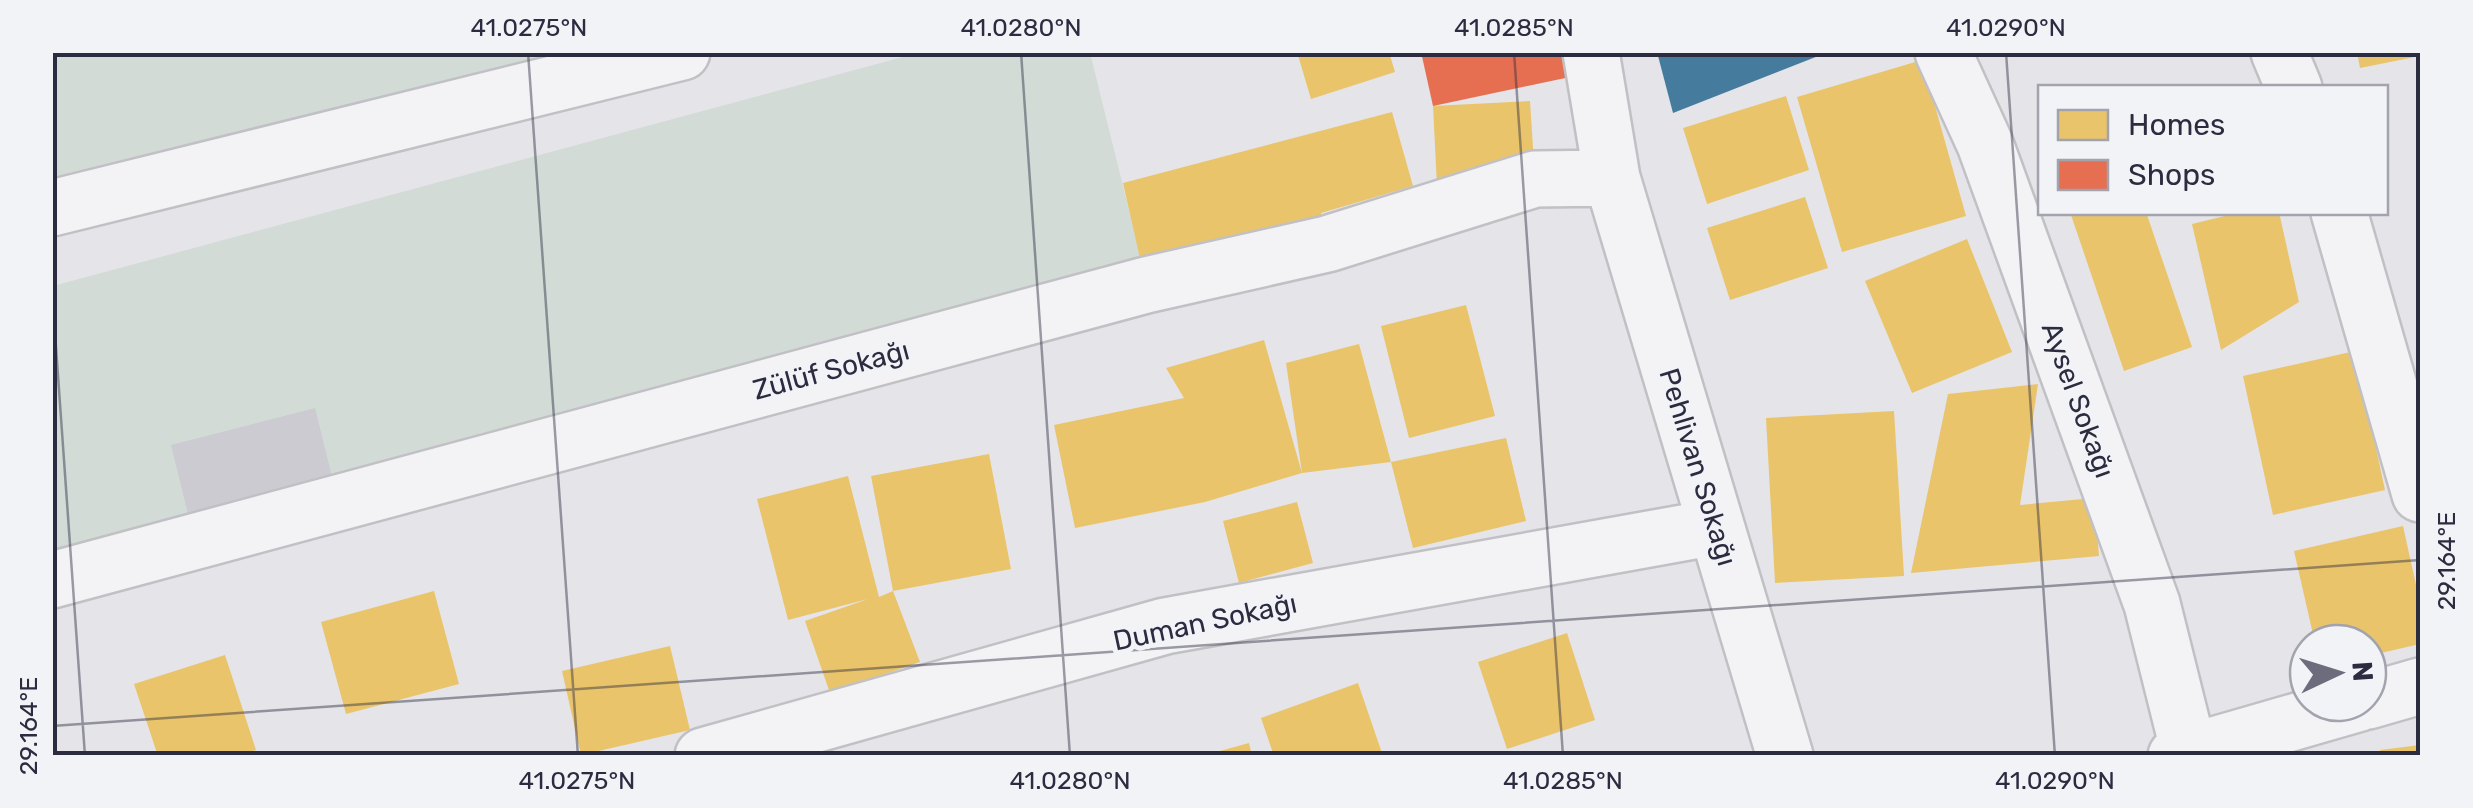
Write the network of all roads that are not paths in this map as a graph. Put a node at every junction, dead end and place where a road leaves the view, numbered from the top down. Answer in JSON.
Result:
{"nodes":[{"id":1,"x":682,"y":52,"type":"edge"},
{"id":2,"x":1591,"y":52,"type":"edge"},
{"id":3,"x":1943,"y":52,"type":"edge"},
{"id":4,"x":2280,"y":52,"type":"edge"},
{"id":5,"x":2293,"y":85,"type":"edge"},
{"id":6,"x":1612,"y":178,"type":"junction"},
{"id":7,"x":52,"y":208,"type":"edge"},
{"id":8,"x":2340,"y":215,"type":"edge"},
{"id":9,"x":2420,"y":494,"type":"edge"},
{"id":10,"x":1716,"y":527,"type":"junction"},
{"id":11,"x":52,"y":580,"type":"edge"},
{"id":12,"x":2420,"y":686,"type":"edge"},
{"id":13,"x":2388,"y":695,"type":"edge"},
{"id":14,"x":2291,"y":723,"type":"edge"},
{"id":15,"x":2185,"y":754,"type":"edge"},
{"id":16,"x":703,"y":756,"type":"edge"},
{"id":17,"x":1784,"y":756,"type":"edge"}],
"edges":[{"from":1,"to":7,"type":"street"},
{"from":2,"to":6,"type":"street","name":"Pehlivan Sokağı"},
{"from":3,"to":15,"type":"street","name":"Aysel Sokağı"},
{"from":4,"to":5,"type":"street"},
{"from":6,"to":10,"type":"street","name":"Pehlivan Sokağı"},
{"from":6,"to":11,"type":"street","name":"Zülüf Sokağı"},
{"from":8,"to":9,"type":"street"},
{"from":10,"to":16,"type":"street","name":"Duman Sokağı"},
{"from":10,"to":17,"type":"street","name":"Pehlivan Sokağı"},
{"from":12,"to":13,"type":"street"},
{"from":14,"to":15,"type":"street"}]}
